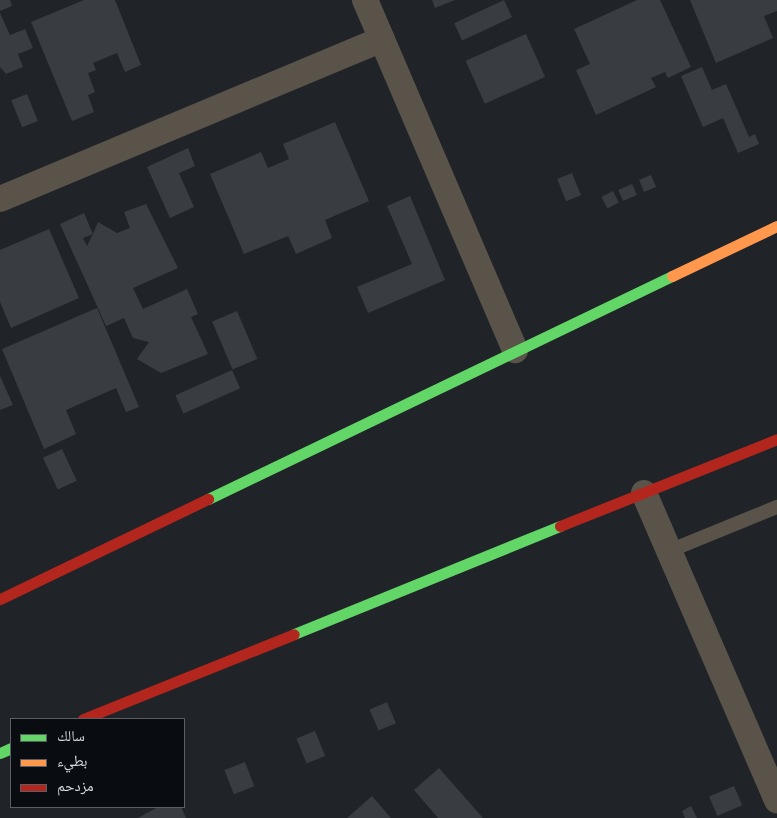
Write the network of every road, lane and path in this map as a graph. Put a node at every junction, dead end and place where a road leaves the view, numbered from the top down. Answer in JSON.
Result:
{"nodes":[{"id":1,"x":364,"y":0,"type":"edge"},
{"id":2,"x":382,"y":39,"type":"junction"},
{"id":3,"x":0,"y":199,"type":"edge"},
{"id":4,"x":777,"y":226,"type":"edge"},
{"id":5,"x":515,"y":350,"type":"junction"},
{"id":6,"x":777,"y":439,"type":"edge"},
{"id":7,"x":644,"y":493,"type":"junction"},
{"id":8,"x":777,"y":507,"type":"edge"},
{"id":9,"x":669,"y":551,"type":"junction"},
{"id":10,"x":0,"y":599,"type":"edge"},
{"id":11,"x":85,"y":718,"type":"edge"},
{"id":12,"x":777,"y":801,"type":"edge"}],
"edges":[{"from":1,"to":2,"type":"street"},
{"from":2,"to":3,"type":"street"},
{"from":2,"to":5,"type":"street"},
{"from":4,"to":5,"type":"main road"},
{"from":5,"to":10,"type":"main road"},
{"from":6,"to":7,"type":"main road"},
{"from":7,"to":9,"type":"street"},
{"from":7,"to":11,"type":"main road"},
{"from":8,"to":9,"type":"lane"},
{"from":9,"to":12,"type":"street"}]}
